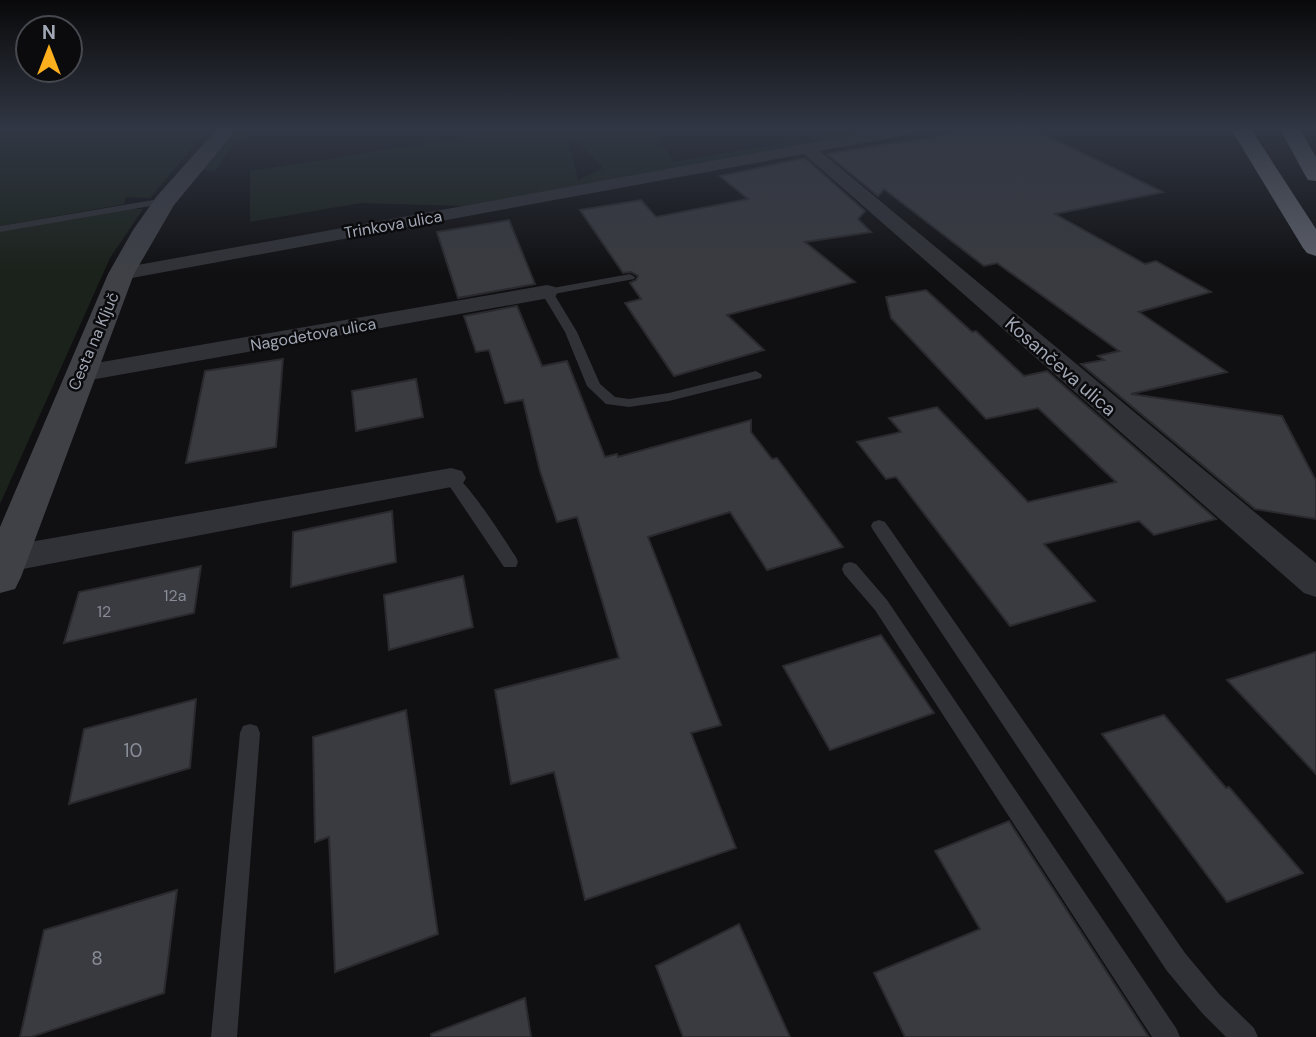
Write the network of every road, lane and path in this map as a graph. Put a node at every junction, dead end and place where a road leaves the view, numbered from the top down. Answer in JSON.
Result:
{"nodes":[{"id":1,"x":185,"y":177,"type":"edge"},
{"id":2,"x":647,"y":177,"type":"edge"},
{"id":3,"x":841,"y":177,"type":"edge"},
{"id":4,"x":1272,"y":177,"type":"edge"},
{"id":5,"x":164,"y":201,"type":"junction"},
{"id":6,"x":0,"y":229,"type":"edge"},
{"id":7,"x":1316,"y":248,"type":"edge"},
{"id":8,"x":121,"y":274,"type":"junction"},
{"id":9,"x":630,"y":277,"type":"dead end"},
{"id":10,"x":547,"y":292,"type":"junction"},
{"id":11,"x":79,"y":374,"type":"junction"},
{"id":12,"x":756,"y":375,"type":"dead end"},
{"id":13,"x":451,"y":478,"type":"joint"},
{"id":14,"x":879,"y":526,"type":"dead end"},
{"id":15,"x":510,"y":562,"type":"dead end"},
{"id":16,"x":4,"y":568,"type":"edge"},
{"id":17,"x":850,"y":569,"type":"dead end"},
{"id":18,"x":1316,"y":583,"type":"edge"},
{"id":19,"x":250,"y":733,"type":"dead end"},
{"id":20,"x":224,"y":1037,"type":"edge"},
{"id":21,"x":1167,"y":1037,"type":"edge"},
{"id":22,"x":1245,"y":1037,"type":"edge"}],
"edges":[{"from":1,"to":5,"type":"street","name":"Cesta na Ključ"},
{"from":2,"to":8,"type":"street","name":"Trinkova ulica"},
{"from":3,"to":18,"type":"street","name":"Kosančeva ulica"},
{"from":4,"to":7,"type":"highway"},
{"from":5,"to":6,"type":"lane"},
{"from":5,"to":8,"type":"street","name":"Cesta na Ključ"},
{"from":8,"to":11,"type":"street","name":"Cesta na Ključ"},
{"from":9,"to":10,"type":"lane"},
{"from":10,"to":11,"type":"street","name":"Nagodetova ulica"},
{"from":10,"to":12,"type":"lane"},
{"from":11,"to":16,"type":"street","name":"Cesta na Ključ"},
{"from":13,"to":15,"type":"lane"},
{"from":13,"to":16,"type":"street"},
{"from":14,"to":22,"type":"lane"},
{"from":17,"to":21,"type":"lane"},
{"from":19,"to":20,"type":"lane"}]}
